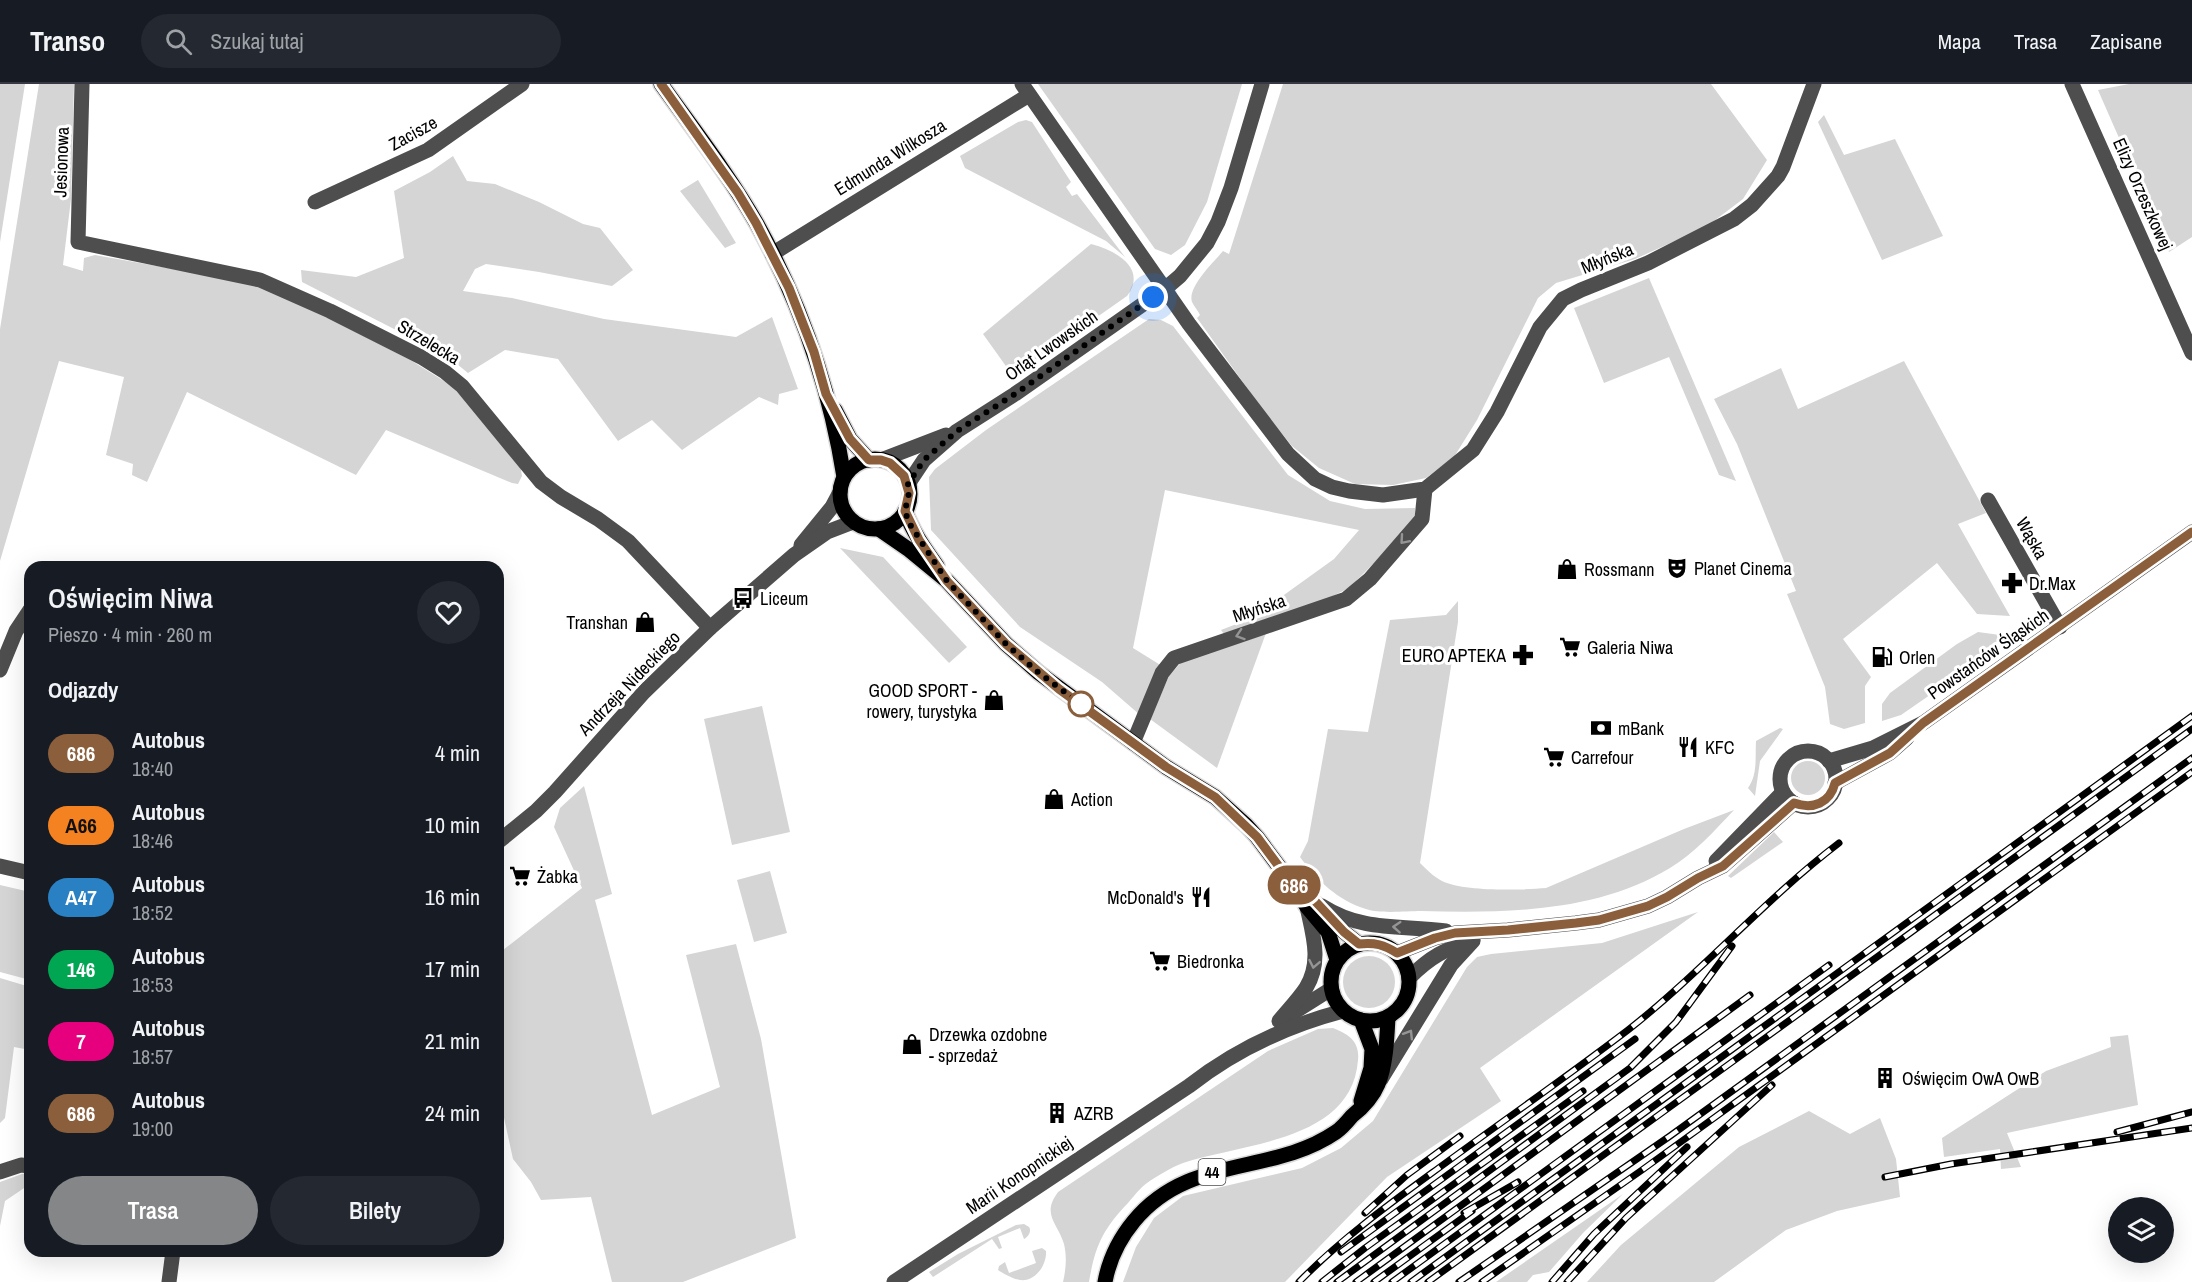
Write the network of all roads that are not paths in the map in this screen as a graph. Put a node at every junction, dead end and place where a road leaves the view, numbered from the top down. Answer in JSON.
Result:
{"nodes":[{"id":1,"x":82,"y":84,"type":"edge"},
{"id":2,"x":522,"y":84,"type":"edge"},
{"id":3,"x":661,"y":84,"type":"edge"},
{"id":4,"x":1262,"y":84,"type":"edge"},
{"id":5,"x":1814,"y":84,"type":"edge"},
{"id":6,"x":2072,"y":84,"type":"edge"},
{"id":7,"x":1025,"y":89,"type":"edge"},
{"id":8,"x":315,"y":202,"type":"dead end"},
{"id":9,"x":78,"y":242,"type":"joint"},
{"id":10,"x":772,"y":254,"type":"junction"},
{"id":11,"x":1166,"y":288,"type":"junction"},
{"id":12,"x":2192,"y":353,"type":"edge"},
{"id":13,"x":826,"y":394,"type":"junction"},
{"id":14,"x":957,"y":431,"type":"junction"},
{"id":15,"x":875,"y":460,"type":"junction"},
{"id":16,"x":842,"y":484,"type":"junction"},
{"id":17,"x":908,"y":484,"type":"junction"},
{"id":18,"x":1425,"y":489,"type":"junction"},
{"id":19,"x":1988,"y":500,"type":"dead end"},
{"id":20,"x":905,"y":511,"type":"junction"},
{"id":21,"x":853,"y":522,"type":"junction"},
{"id":22,"x":879,"y":529,"type":"junction"},
{"id":23,"x":2192,"y":532,"type":"edge"},
{"id":24,"x":794,"y":555,"type":"junction"},
{"id":25,"x":947,"y":581,"type":"junction"},
{"id":26,"x":24,"y":619,"type":"edge"},
{"id":27,"x":2060,"y":627,"type":"junction"},
{"id":28,"x":710,"y":628,"type":"junction"},
{"id":29,"x":0,"y":670,"type":"edge"},
{"id":30,"x":1923,"y":723,"type":"junction"},
{"id":31,"x":1132,"y":743,"type":"junction"},
{"id":32,"x":1829,"y":760,"type":"junction"},
{"id":33,"x":1835,"y":783,"type":"junction"},
{"id":34,"x":1789,"y":798,"type":"junction"},
{"id":35,"x":504,"y":837,"type":"edge"},
{"id":36,"x":0,"y":866,"type":"edge"},
{"id":37,"x":24,"y":872,"type":"edge"},
{"id":38,"x":1311,"y":904,"type":"junction"},
{"id":39,"x":1508,"y":930,"type":"junction"},
{"id":40,"x":1455,"y":933,"type":"junction"},
{"id":41,"x":1473,"y":941,"type":"junction"},
{"id":42,"x":1359,"y":944,"type":"junction"},
{"id":43,"x":1397,"y":953,"type":"junction"},
{"id":44,"x":1337,"y":960,"type":"junction"},
{"id":45,"x":1409,"y":978,"type":"junction"},
{"id":46,"x":1331,"y":988,"type":"junction"},
{"id":47,"x":1343,"y":1011,"type":"junction"},
{"id":48,"x":1388,"y":1017,"type":"junction"},
{"id":49,"x":1361,"y":1020,"type":"junction"},
{"id":50,"x":1280,"y":1021,"type":"junction"},
{"id":51,"x":1256,"y":1042,"type":"junction"},
{"id":52,"x":1378,"y":1084,"type":"junction"},
{"id":53,"x":1358,"y":1111,"type":"junction"},
{"id":54,"x":24,"y":1165,"type":"edge"},
{"id":55,"x":0,"y":1172,"type":"edge"},
{"id":56,"x":172,"y":1257,"type":"edge"},
{"id":57,"x":169,"y":1282,"type":"edge"},
{"id":58,"x":894,"y":1282,"type":"edge"},
{"id":59,"x":1106,"y":1282,"type":"edge"}],
"edges":[{"from":1,"to":9,"type":"street","name":"Jesionowa"},
{"from":2,"to":8,"type":"street","name":"Zacisze"},
{"from":3,"to":10,"type":"main road"},
{"from":4,"to":11,"type":"street","name":"Orląt Lwowskich"},
{"from":5,"to":18,"type":"street","name":"Młyńska"},
{"from":6,"to":12,"type":"street","name":"Elizy Orzeszkowej"},
{"from":7,"to":10,"type":"street","name":"Edmunda Wilkosza"},
{"from":7,"to":11,"type":"street"},
{"from":9,"to":28,"type":"street","name":"Strzelecka"},
{"from":10,"to":13,"type":"main road"},
{"from":11,"to":14,"type":"street","name":"Orląt Lwowskich"},
{"from":11,"to":18,"type":"street"},
{"from":13,"to":15,"type":"main road"},
{"from":13,"to":16,"type":"main road"},
{"from":14,"to":15,"type":"street","name":"Orląt Lwowskich"},
{"from":14,"to":17,"type":"street","name":"Orląt Lwowskich"},
{"from":15,"to":16,"type":"main road"},
{"from":15,"to":17,"type":"main road"},
{"from":16,"to":21,"type":"main road"},
{"from":16,"to":24,"type":"street","name":"Andrzeja Nideckiego"},
{"from":17,"to":20,"type":"main road"},
{"from":18,"to":31,"type":"street","name":"Młyńska","one_way":true},
{"from":19,"to":27,"type":"street","name":"Wąska"},
{"from":20,"to":22,"type":"main road"},
{"from":20,"to":25,"type":"main road"},
{"from":21,"to":22,"type":"main road"},
{"from":21,"to":24,"type":"street","name":"Andrzeja Nideckiego"},
{"from":22,"to":25,"type":"main road"},
{"from":23,"to":27,"type":"street","name":"Powstańców Śląskich"},
{"from":24,"to":28,"type":"street","name":"Andrzeja Nideckiego"},
{"from":25,"to":31,"type":"main road"},
{"from":26,"to":29,"type":"street"},
{"from":27,"to":30,"type":"street","name":"Powstańców Śląskich"},
{"from":28,"to":35,"type":"street","name":"Andrzeja Nideckiego"},
{"from":30,"to":32,"type":"street","name":"Powstańców Śląskich"},
{"from":30,"to":33,"type":"street","name":"Powstańców Śląskich"},
{"from":31,"to":38,"type":"main road"},
{"from":32,"to":33,"type":"street"},
{"from":32,"to":34,"type":"street"},
{"from":33,"to":34,"type":"street"},
{"from":34,"to":39,"type":"street"},
{"from":36,"to":37,"type":"street"},
{"from":40,"to":38,"type":"street","one_way":true},
{"from":38,"to":42,"type":"main road"},
{"from":38,"to":44,"type":"main road"},
{"from":38,"to":50,"type":"street","one_way":true},
{"from":39,"to":40,"type":"street"},
{"from":39,"to":41,"type":"street"},
{"from":40,"to":43,"type":"street"},
{"from":41,"to":45,"type":"street"},
{"from":52,"to":41,"type":"street","one_way":true},
{"from":42,"to":43,"type":"main road"},
{"from":42,"to":44,"type":"main road"},
{"from":43,"to":45,"type":"main road"},
{"from":44,"to":46,"type":"main road"},
{"from":45,"to":48,"type":"main road"},
{"from":46,"to":47,"type":"main road"},
{"from":46,"to":50,"type":"street","name":"Marii Konopnickiej"},
{"from":47,"to":49,"type":"main road"},
{"from":47,"to":51,"type":"street","name":"Marii Konopnickiej"},
{"from":48,"to":49,"type":"main road"},
{"from":48,"to":52,"type":"main road","number":"44"},
{"from":49,"to":53,"type":"main road","number":"44"},
{"from":50,"to":51,"type":"street","name":"Marii Konopnickiej"},
{"from":51,"to":58,"type":"street","name":"Marii Konopnickiej"},
{"from":52,"to":53,"type":"main road","number":"44"},
{"from":53,"to":59,"type":"main road","number":"44"},
{"from":54,"to":55,"type":"street"},
{"from":56,"to":57,"type":"street"}]}
